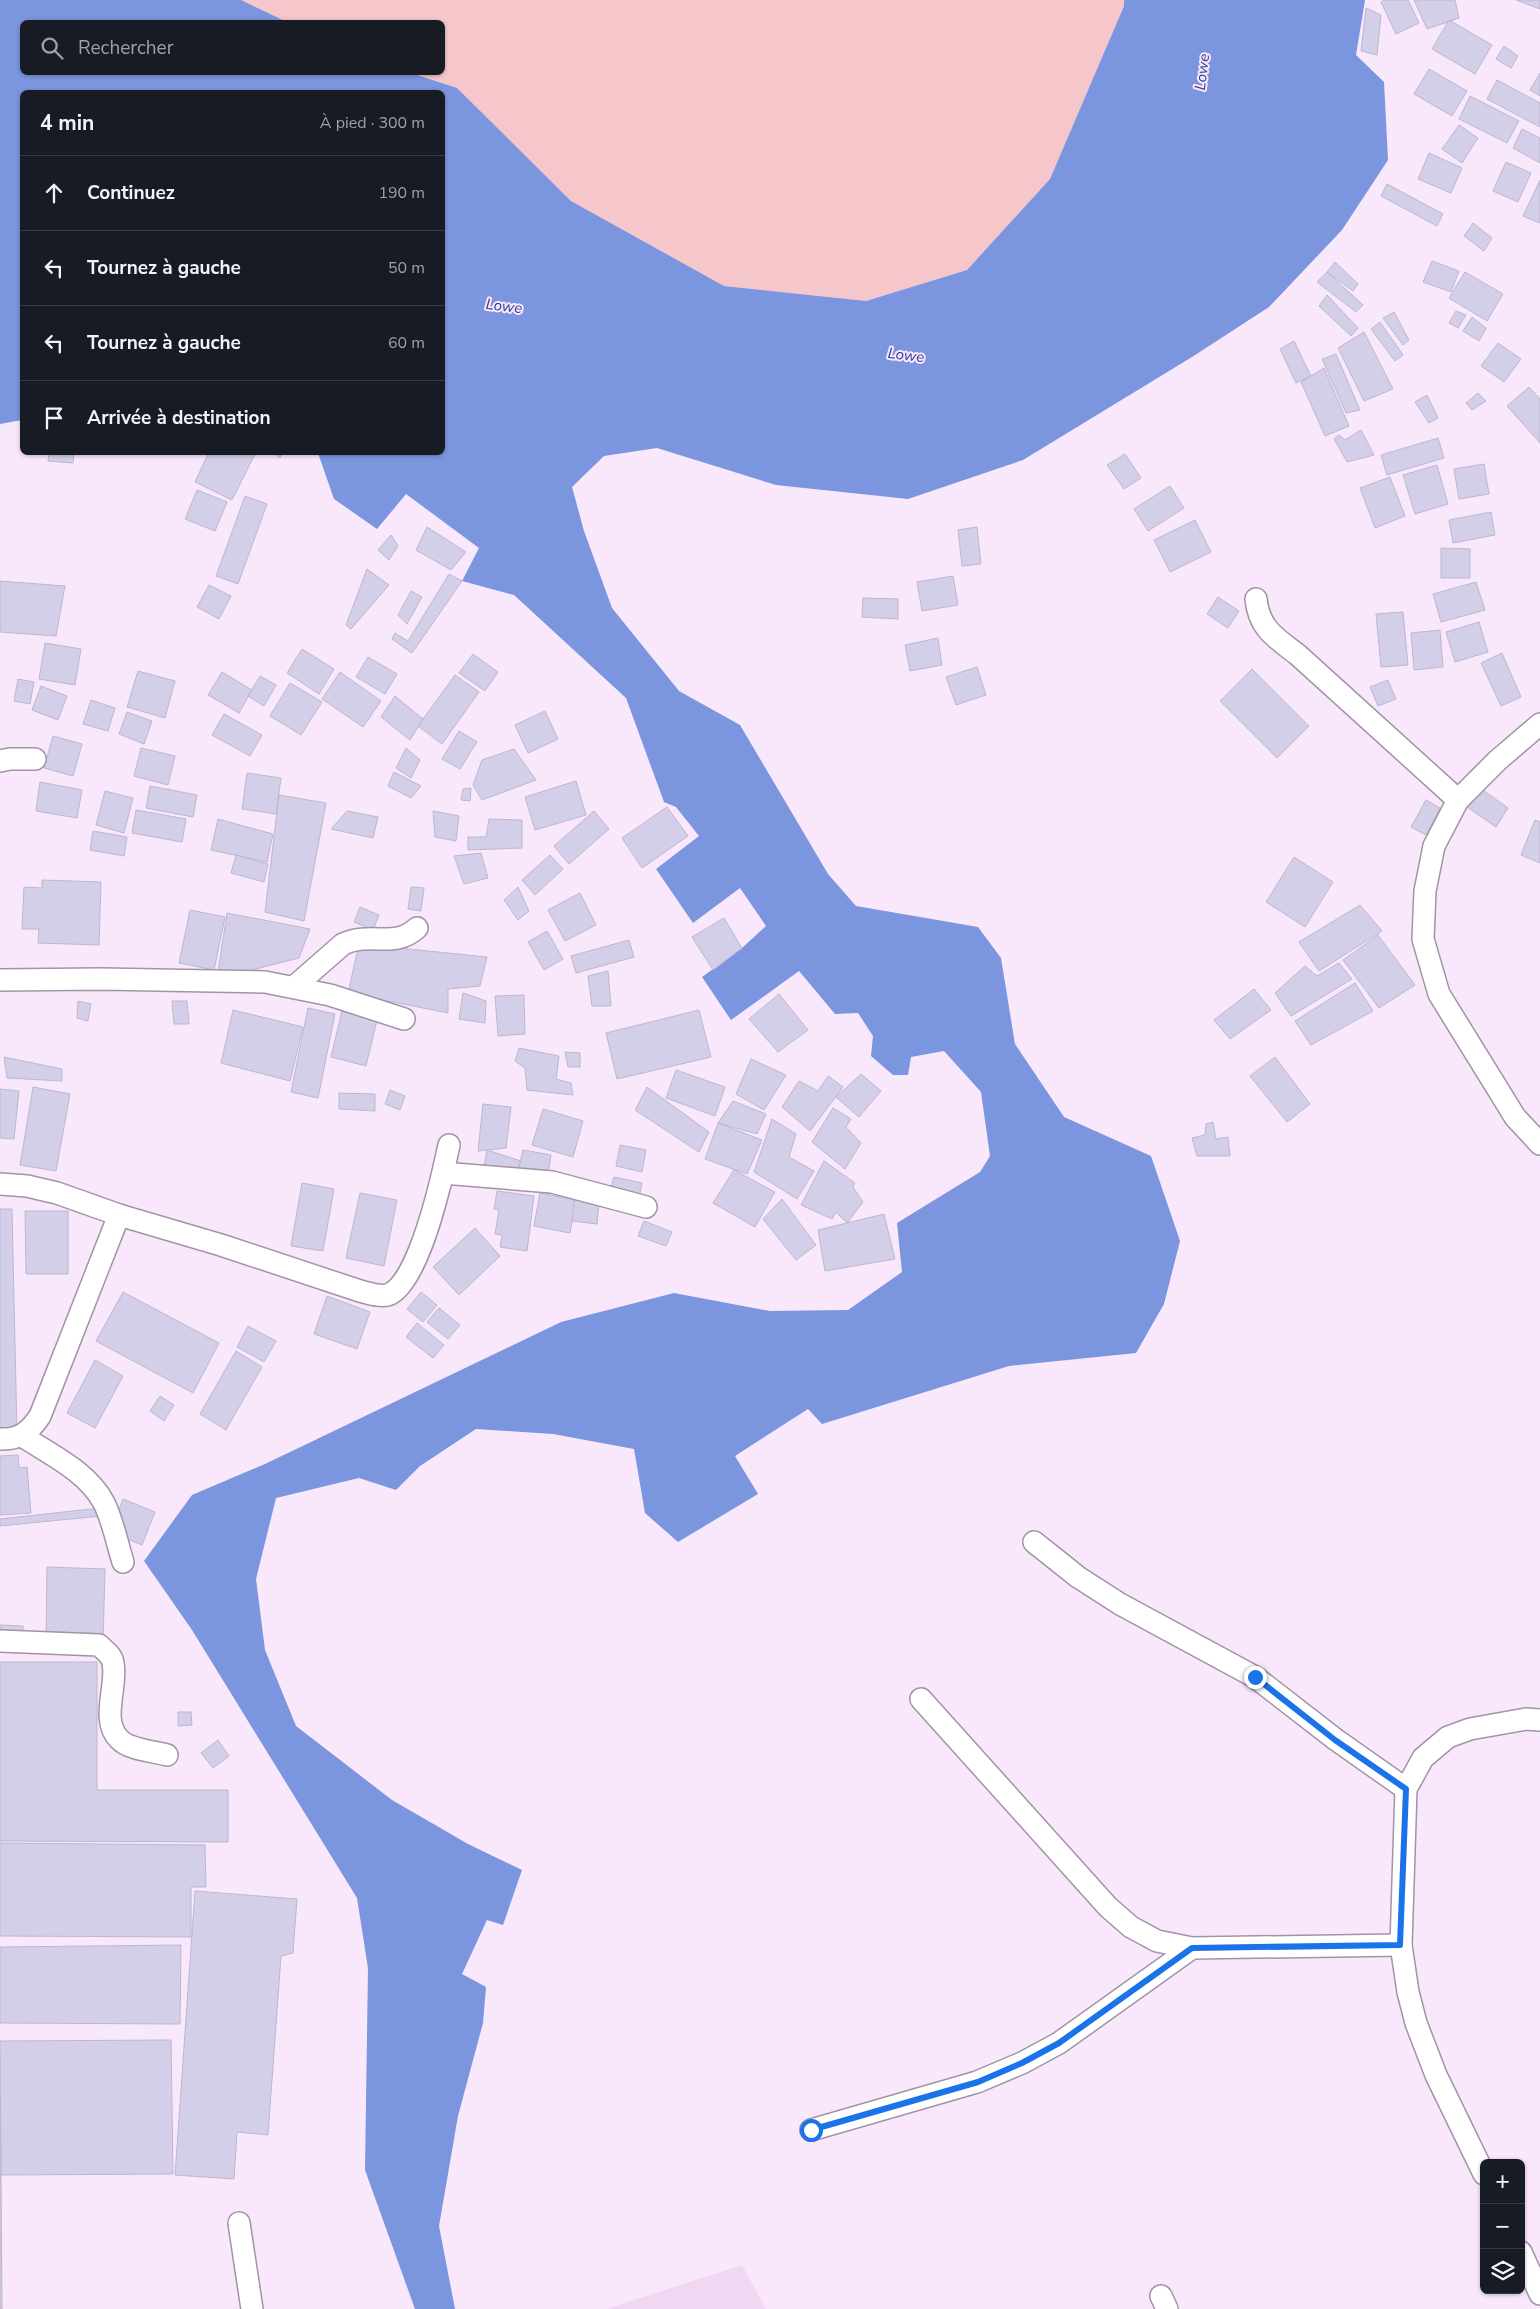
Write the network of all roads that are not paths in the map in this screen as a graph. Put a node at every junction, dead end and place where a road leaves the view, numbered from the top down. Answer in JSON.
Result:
{"nodes":[{"id":1,"x":1256,"y":599,"type":"dead end"},
{"id":2,"x":1540,"y":724,"type":"edge"},
{"id":3,"x":35,"y":759,"type":"dead end"},
{"id":4,"x":0,"y":761,"type":"edge"},
{"id":5,"x":1458,"y":800,"type":"junction"},
{"id":6,"x":417,"y":928,"type":"dead end"},
{"id":7,"x":0,"y":980,"type":"edge"},
{"id":8,"x":295,"y":986,"type":"junction"},
{"id":9,"x":404,"y":1019,"type":"dead end"},
{"id":10,"x":1540,"y":1144,"type":"edge"},
{"id":11,"x":449,"y":1146,"type":"dead end"},
{"id":12,"x":443,"y":1173,"type":"junction"},
{"id":13,"x":0,"y":1184,"type":"edge"},
{"id":14,"x":646,"y":1206,"type":"dead end"},
{"id":15,"x":119,"y":1215,"type":"junction"},
{"id":16,"x":22,"y":1436,"type":"junction"},
{"id":17,"x":0,"y":1439,"type":"edge"},
{"id":18,"x":1034,"y":1542,"type":"dead end"},
{"id":19,"x":123,"y":1562,"type":"dead end"},
{"id":20,"x":0,"y":1641,"type":"edge"},
{"id":21,"x":921,"y":1699,"type":"dead end"},
{"id":22,"x":1540,"y":1720,"type":"edge"},
{"id":23,"x":167,"y":1754,"type":"dead end"},
{"id":24,"x":1406,"y":1789,"type":"junction"},
{"id":25,"x":1400,"y":1945,"type":"junction"},
{"id":26,"x":1192,"y":1948,"type":"junction"},
{"id":27,"x":811,"y":2130,"type":"dead end"},
{"id":28,"x":1480,"y":2166,"type":"edge"},
{"id":29,"x":239,"y":2223,"type":"dead end"},
{"id":30,"x":1525,"y":2261,"type":"edge"},
{"id":31,"x":1540,"y":2294,"type":"edge"},
{"id":32,"x":252,"y":2309,"type":"edge"}],
"edges":[{"from":1,"to":5,"type":"street"},
{"from":2,"to":5,"type":"street"},
{"from":3,"to":4,"type":"street"},
{"from":5,"to":10,"type":"street"},
{"from":6,"to":8,"type":"street"},
{"from":7,"to":8,"type":"street"},
{"from":8,"to":9,"type":"street"},
{"from":11,"to":12,"type":"street"},
{"from":12,"to":14,"type":"street"},
{"from":12,"to":15,"type":"street"},
{"from":13,"to":15,"type":"street"},
{"from":15,"to":16,"type":"street"},
{"from":16,"to":17,"type":"street"},
{"from":16,"to":19,"type":"street"},
{"from":18,"to":24,"type":"street"},
{"from":20,"to":23,"type":"street"},
{"from":21,"to":26,"type":"street"},
{"from":22,"to":24,"type":"street"},
{"from":24,"to":25,"type":"street"},
{"from":25,"to":26,"type":"street"},
{"from":25,"to":28,"type":"street"},
{"from":26,"to":27,"type":"street"},
{"from":29,"to":32,"type":"street"},
{"from":30,"to":31,"type":"street"}]}
